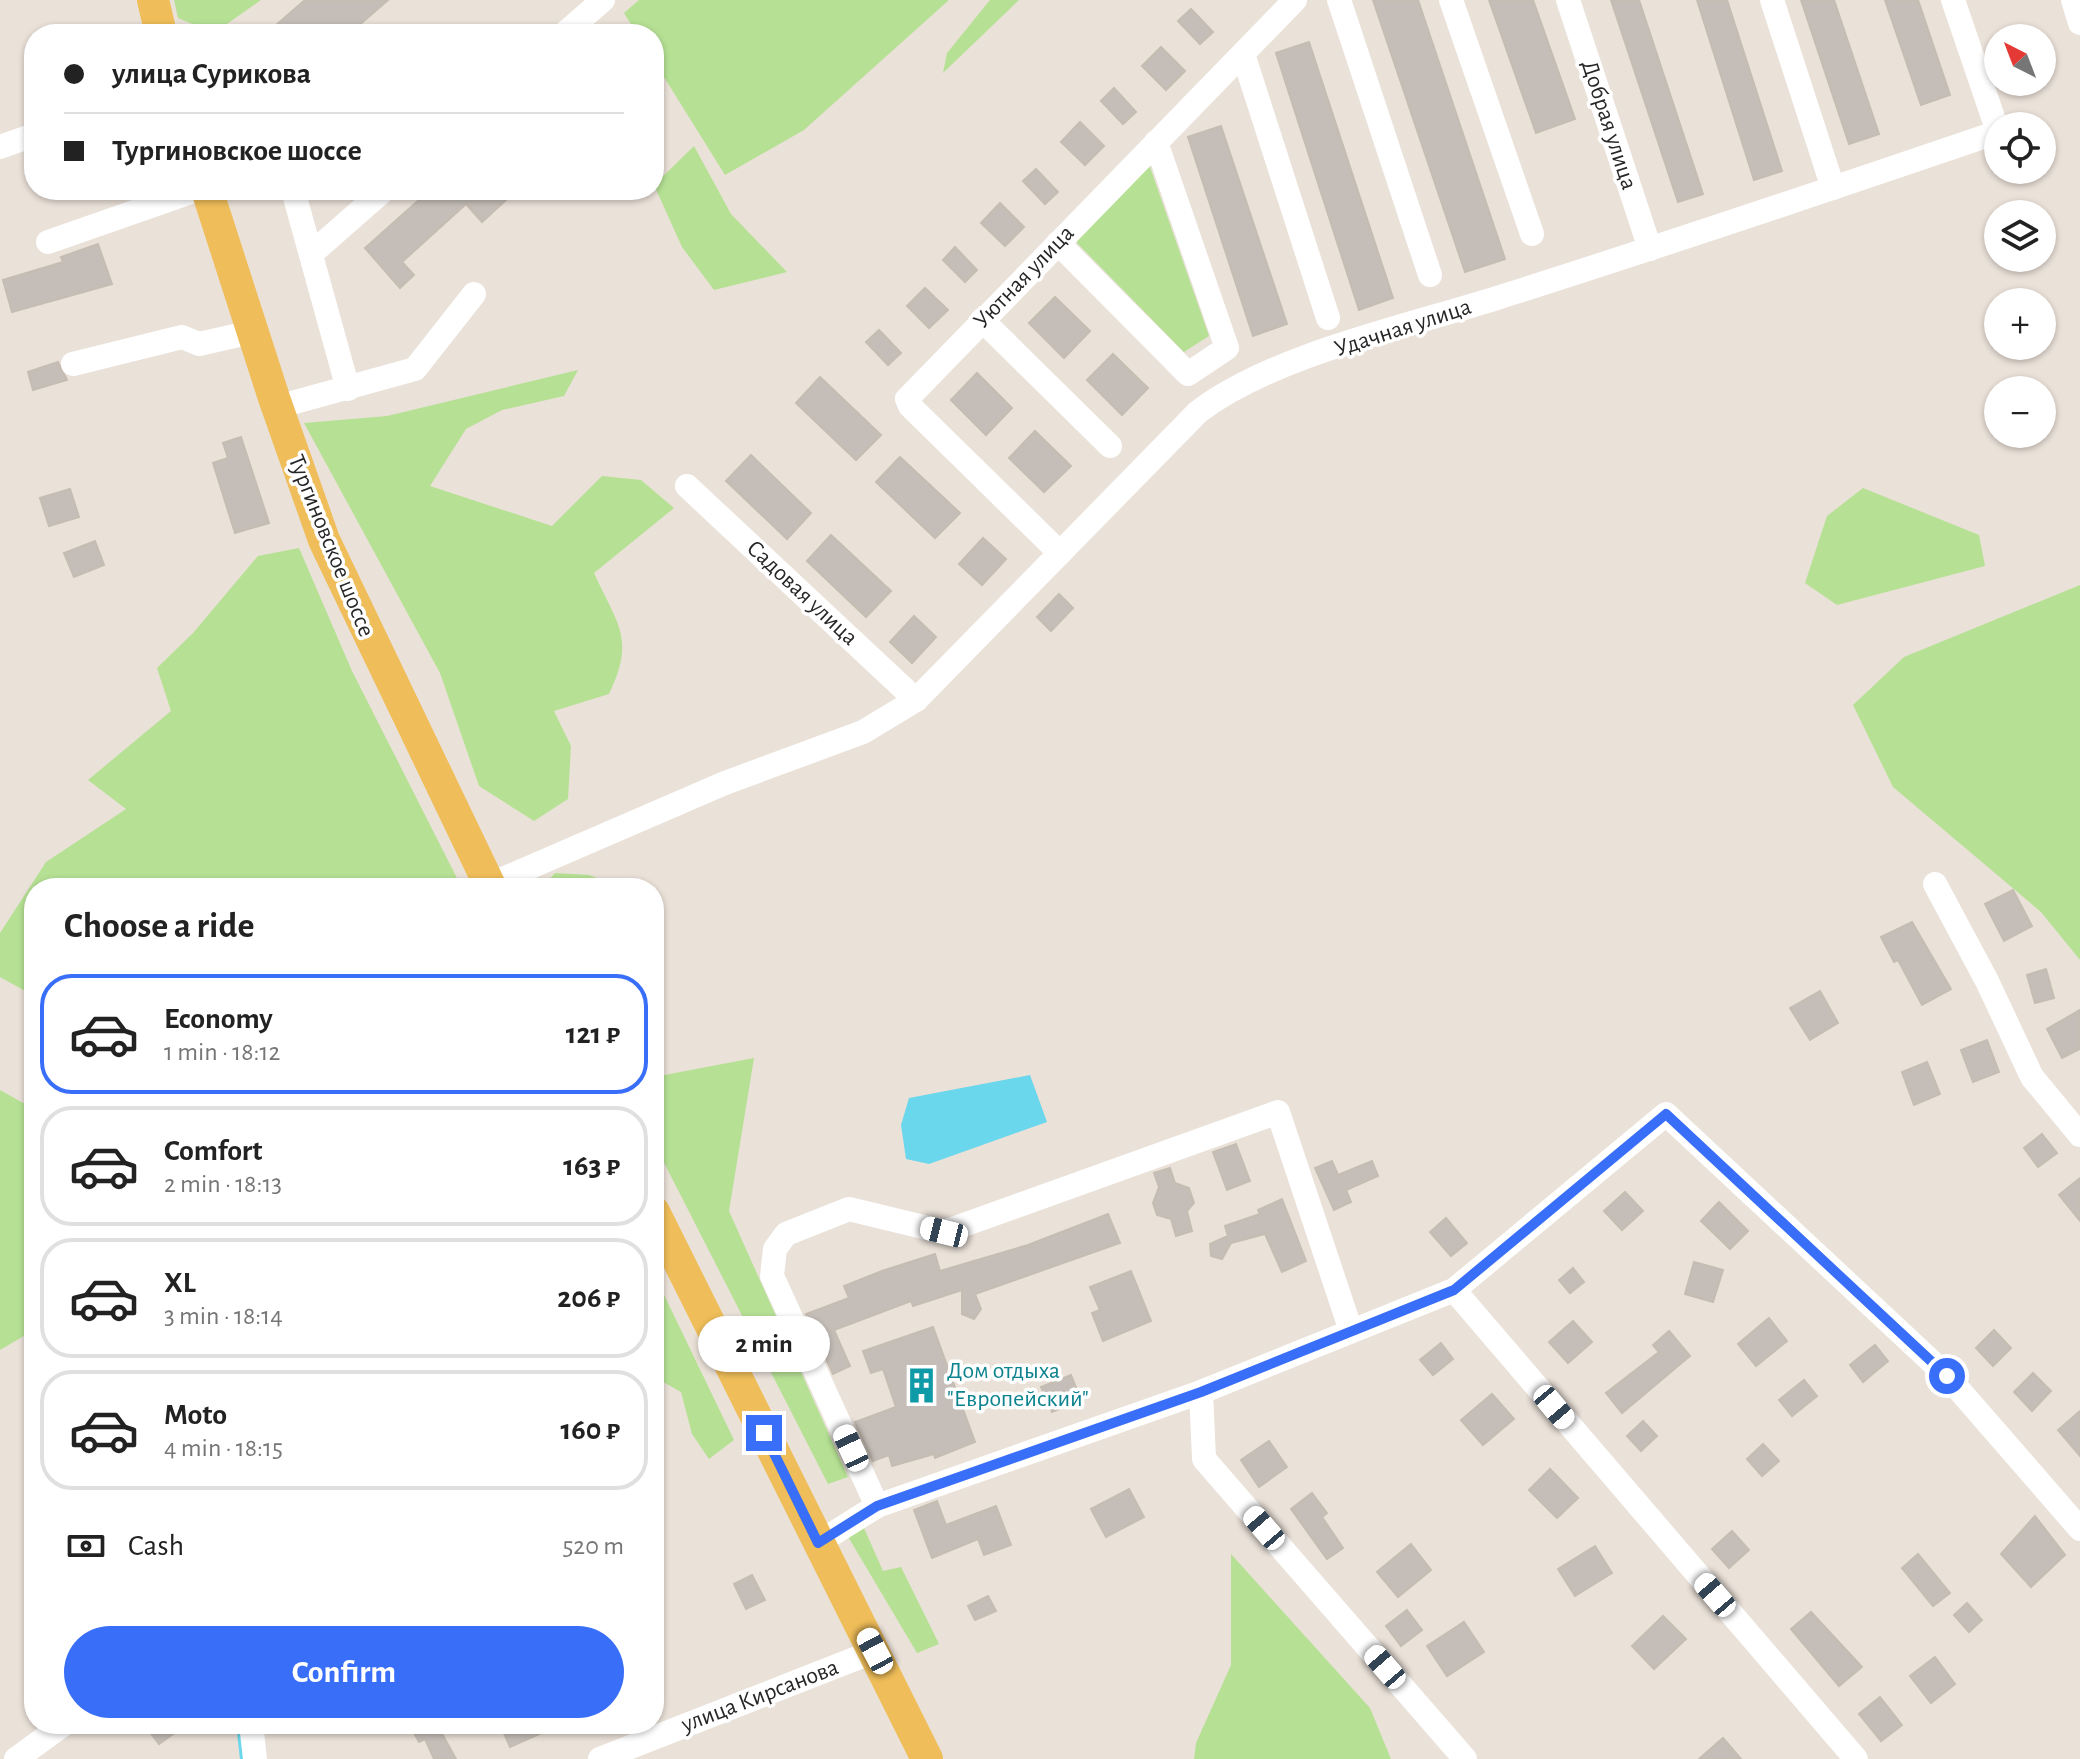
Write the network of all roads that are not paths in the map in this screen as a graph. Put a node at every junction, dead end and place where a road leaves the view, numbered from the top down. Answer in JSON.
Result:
{"nodes":[{"id":1,"x":153,"y":0,"type":"edge"},
{"id":2,"x":603,"y":0,"type":"edge"},
{"id":3,"x":1295,"y":0,"type":"edge"},
{"id":4,"x":1339,"y":0,"type":"edge"},
{"id":5,"x":1451,"y":0,"type":"edge"},
{"id":6,"x":1568,"y":0,"type":"edge"},
{"id":7,"x":1772,"y":0,"type":"edge"},
{"id":8,"x":1953,"y":0,"type":"edge"},
{"id":9,"x":2073,"y":0,"type":"edge"},
{"id":10,"x":2080,"y":23,"type":"edge"},
{"id":11,"x":159,"y":24,"type":"edge"},
{"id":12,"x":575,"y":24,"type":"edge"},
{"id":13,"x":1243,"y":54,"type":"junction"},
{"id":14,"x":1991,"y":112,"type":"edge"},
{"id":15,"x":1984,"y":137,"type":"edge"},
{"id":16,"x":24,"y":139,"type":"edge"},
{"id":17,"x":1156,"y":142,"type":"junction"},
{"id":18,"x":0,"y":147,"type":"edge"},
{"id":19,"x":1833,"y":188,"type":"junction"},
{"id":20,"x":168,"y":200,"type":"edge"},
{"id":21,"x":210,"y":200,"type":"edge"},
{"id":22,"x":296,"y":200,"type":"edge"},
{"id":23,"x":373,"y":200,"type":"edge"},
{"id":24,"x":1532,"y":234,"type":"dead end"},
{"id":25,"x":48,"y":242,"type":"dead end"},
{"id":26,"x":1058,"y":243,"type":"junction"},
{"id":27,"x":1650,"y":249,"type":"junction"},
{"id":28,"x":311,"y":254,"type":"junction"},
{"id":29,"x":1430,"y":275,"type":"dead end"},
{"id":30,"x":474,"y":294,"type":"dead end"},
{"id":31,"x":1328,"y":318,"type":"dead end"},
{"id":32,"x":982,"y":320,"type":"junction"},
{"id":33,"x":252,"y":332,"type":"junction"},
{"id":34,"x":73,"y":364,"type":"dead end"},
{"id":35,"x":348,"y":389,"type":"junction"},
{"id":36,"x":277,"y":407,"type":"junction"},
{"id":37,"x":1110,"y":446,"type":"dead end"},
{"id":38,"x":687,"y":486,"type":"dead end"},
{"id":39,"x":1060,"y":553,"type":"junction"},
{"id":40,"x":916,"y":700,"type":"junction"},
{"id":41,"x":486,"y":878,"type":"edge"},
{"id":42,"x":508,"y":878,"type":"edge"},
{"id":43,"x":1935,"y":884,"type":"dead end"},
{"id":44,"x":2080,"y":1135,"type":"edge"},
{"id":45,"x":664,"y":1232,"type":"edge"},
{"id":46,"x":1454,"y":1290,"type":"junction"},
{"id":47,"x":1351,"y":1331,"type":"junction"},
{"id":48,"x":1201,"y":1392,"type":"junction"},
{"id":49,"x":877,"y":1506,"type":"junction"},
{"id":50,"x":2080,"y":1529,"type":"edge"},
{"id":51,"x":818,"y":1543,"type":"junction"},
{"id":52,"x":875,"y":1651,"type":"junction"},
{"id":53,"x":50,"y":1734,"type":"edge"},
{"id":54,"x":252,"y":1734,"type":"edge"},
{"id":55,"x":664,"y":1734,"type":"edge"},
{"id":56,"x":664,"y":1734,"type":"edge"},
{"id":57,"x":16,"y":1759,"type":"edge"},
{"id":58,"x":255,"y":1759,"type":"edge"},
{"id":59,"x":600,"y":1759,"type":"edge"},
{"id":60,"x":927,"y":1759,"type":"edge"},
{"id":61,"x":1465,"y":1759,"type":"edge"},
{"id":62,"x":1856,"y":1759,"type":"edge"}],
"edges":[{"from":1,"to":11,"type":"main road"},
{"from":2,"to":12,"type":"street"},
{"from":3,"to":13,"type":"street","name":"Уютная улица"},
{"from":4,"to":29,"type":"street"},
{"from":5,"to":24,"type":"street"},
{"from":6,"to":27,"type":"street","name":"Добрая улица"},
{"from":7,"to":19,"type":"street"},
{"from":8,"to":14,"type":"street"},
{"from":9,"to":10,"type":"street"},
{"from":13,"to":17,"type":"street","name":"Уютная улица"},
{"from":13,"to":31,"type":"street"},
{"from":15,"to":19,"type":"street","name":"Удачная улица"},
{"from":16,"to":18,"type":"street"},
{"from":17,"to":26,"type":"street","name":"Уютная улица"},
{"from":17,"to":26,"type":"street"},
{"from":19,"to":27,"type":"street","name":"Удачная улица"},
{"from":20,"to":25,"type":"street"},
{"from":21,"to":33,"type":"main road","name":"Тургиновское шоссе"},
{"from":22,"to":28,"type":"street"},
{"from":23,"to":28,"type":"street"},
{"from":26,"to":32,"type":"street","name":"Уютная улица"},
{"from":27,"to":39,"type":"street","name":"Удачная улица"},
{"from":28,"to":35,"type":"street"},
{"from":30,"to":35,"type":"street"},
{"from":32,"to":37,"type":"street"},
{"from":32,"to":39,"type":"street","name":"Уютная улица"},
{"from":33,"to":34,"type":"street"},
{"from":33,"to":36,"type":"main road","name":"Тургиновское шоссе"},
{"from":35,"to":36,"type":"street"},
{"from":36,"to":41,"type":"main road","name":"Тургиновское шоссе"},
{"from":38,"to":40,"type":"street","name":"Садовая улица"},
{"from":39,"to":40,"type":"street","name":"Удачная улица"},
{"from":40,"to":42,"type":"street","name":"Удачная улица"},
{"from":43,"to":44,"type":"street"},
{"from":45,"to":51,"type":"main road"},
{"from":46,"to":47,"type":"street"},
{"from":46,"to":50,"type":"street"},
{"from":46,"to":62,"type":"street"},
{"from":47,"to":48,"type":"street"},
{"from":47,"to":49,"type":"street"},
{"from":48,"to":49,"type":"street"},
{"from":48,"to":61,"type":"street"},
{"from":49,"to":51,"type":"street"},
{"from":51,"to":52,"type":"main road"},
{"from":52,"to":55,"type":"street","name":"улица Кирсанова"},
{"from":52,"to":60,"type":"main road"},
{"from":53,"to":57,"type":"street"},
{"from":54,"to":58,"type":"street"},
{"from":56,"to":59,"type":"street","name":"улица Кирсанова"}]}
